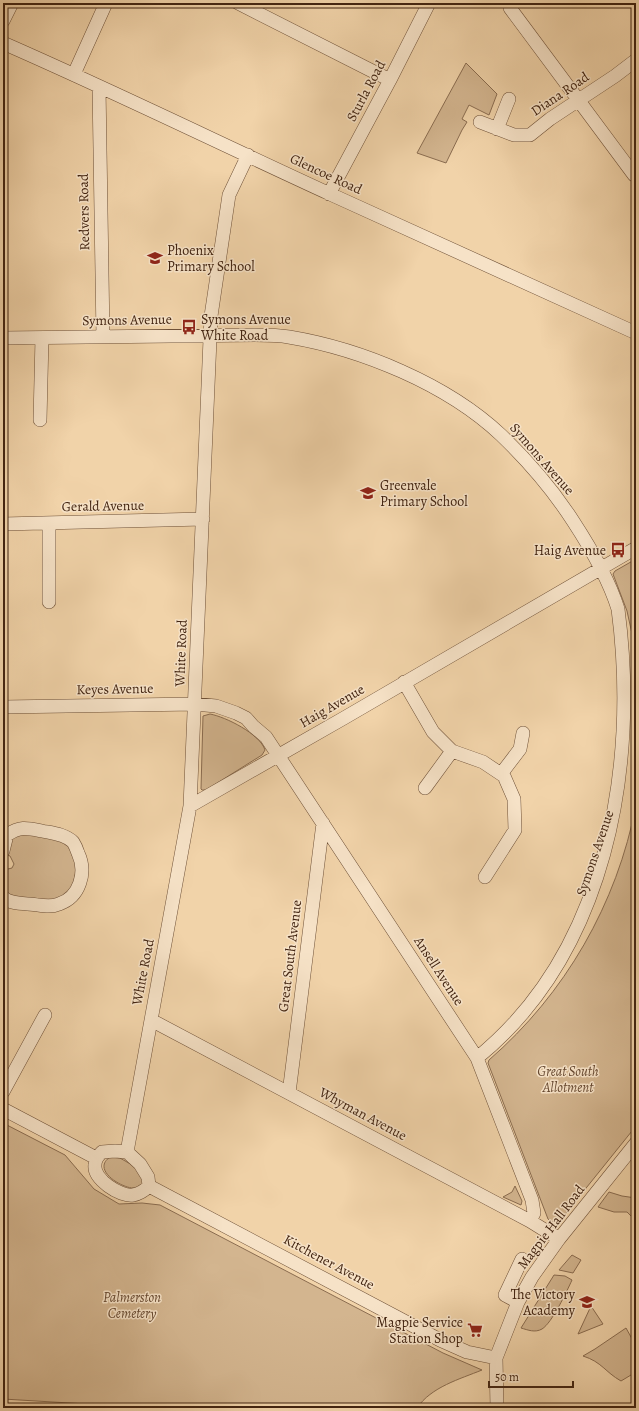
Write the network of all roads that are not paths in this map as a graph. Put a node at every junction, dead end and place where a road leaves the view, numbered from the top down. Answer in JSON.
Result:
{"nodes":[{"id":1,"x":12,"y":3,"type":"edge"},
{"id":2,"x":106,"y":3,"type":"edge"},
{"id":3,"x":238,"y":3,"type":"edge"},
{"id":4,"x":429,"y":3,"type":"edge"},
{"id":5,"x":512,"y":3,"type":"edge"},
{"id":6,"x":3,"y":20,"type":"edge"},
{"id":7,"x":3,"y":43,"type":"edge"},
{"id":8,"x":636,"y":60,"type":"edge"},
{"id":9,"x":74,"y":74,"type":"junction"},
{"id":10,"x":390,"y":80,"type":"junction"},
{"id":11,"x":98,"y":87,"type":"junction"},
{"id":12,"x":509,"y":99,"type":"dead end"},
{"id":13,"x":579,"y":100,"type":"junction"},
{"id":14,"x":480,"y":122,"type":"dead end"},
{"id":15,"x":498,"y":129,"type":"junction"},
{"id":16,"x":248,"y":155,"type":"junction"},
{"id":17,"x":636,"y":176,"type":"edge"},
{"id":18,"x":329,"y":194,"type":"junction"},
{"id":19,"x":636,"y":333,"type":"edge"},
{"id":20,"x":211,"y":335,"type":"junction"},
{"id":21,"x":103,"y":336,"type":"junction"},
{"id":22,"x":3,"y":338,"type":"edge"},
{"id":23,"x":42,"y":338,"type":"junction"},
{"id":24,"x":40,"y":420,"type":"dead end"},
{"id":25,"x":203,"y":519,"type":"junction"},
{"id":26,"x":50,"y":523,"type":"junction"},
{"id":27,"x":3,"y":524,"type":"edge"},
{"id":28,"x":636,"y":548,"type":"edge"},
{"id":29,"x":600,"y":569,"type":"junction"},
{"id":30,"x":49,"y":602,"type":"dead end"},
{"id":31,"x":404,"y":682,"type":"junction"},
{"id":32,"x":195,"y":704,"type":"junction"},
{"id":33,"x":3,"y":708,"type":"edge"},
{"id":34,"x":523,"y":733,"type":"dead end"},
{"id":35,"x":634,"y":746,"type":"dead end"},
{"id":36,"x":452,"y":751,"type":"junction"},
{"id":37,"x":279,"y":755,"type":"junction"},
{"id":38,"x":502,"y":774,"type":"junction"},
{"id":39,"x":631,"y":774,"type":"dead end"},
{"id":40,"x":425,"y":788,"type":"dead end"},
{"id":41,"x":628,"y":800,"type":"dead end"},
{"id":42,"x":190,"y":806,"type":"junction"},
{"id":43,"x":323,"y":823,"type":"junction"},
{"id":44,"x":621,"y":830,"type":"dead end"},
{"id":45,"x":3,"y":851,"type":"edge"},
{"id":46,"x":485,"y":878,"type":"dead end"},
{"id":47,"x":3,"y":897,"type":"edge"},
{"id":48,"x":45,"y":1015,"type":"dead end"},
{"id":49,"x":151,"y":1020,"type":"junction"},
{"id":50,"x":477,"y":1058,"type":"junction"},
{"id":51,"x":3,"y":1092,"type":"edge"},
{"id":52,"x":289,"y":1093,"type":"junction"},
{"id":53,"x":3,"y":1109,"type":"edge"},
{"id":54,"x":636,"y":1142,"type":"edge"},
{"id":55,"x":127,"y":1152,"type":"junction"},
{"id":56,"x":96,"y":1158,"type":"junction"},
{"id":57,"x":149,"y":1186,"type":"junction"},
{"id":58,"x":530,"y":1221,"type":"junction"},
{"id":59,"x":559,"y":1239,"type":"junction"},
{"id":60,"x":522,"y":1259,"type":"dead end"},
{"id":61,"x":518,"y":1302,"type":"junction"},
{"id":62,"x":496,"y":1358,"type":"junction"},
{"id":63,"x":496,"y":1408,"type":"edge"}],
"edges":[{"from":1,"to":6,"type":"street"},
{"from":2,"to":9,"type":"street"},
{"from":3,"to":10,"type":"street"},
{"from":4,"to":10,"type":"street","name":"Sturla Road"},
{"from":5,"to":13,"type":"street"},
{"from":7,"to":9,"type":"street","name":"Glencoe Road"},
{"from":8,"to":13,"type":"street","name":"Diana Road"},
{"from":9,"to":11,"type":"street","name":"Glencoe Road"},
{"from":10,"to":18,"type":"street","name":"Sturla Road"},
{"from":11,"to":16,"type":"street","name":"Glencoe Road"},
{"from":11,"to":21,"type":"street","name":"Redvers Road"},
{"from":12,"to":15,"type":"street","name":"Diana Road"},
{"from":13,"to":15,"type":"street","name":"Diana Road"},
{"from":13,"to":17,"type":"street"},
{"from":14,"to":15,"type":"street","name":"Diana Road"},
{"from":16,"to":18,"type":"street","name":"Glencoe Road"},
{"from":16,"to":20,"type":"street","name":"White Road"},
{"from":18,"to":19,"type":"street","name":"Glencoe Road"},
{"from":20,"to":21,"type":"street","name":"Symons Avenue"},
{"from":20,"to":25,"type":"street","name":"White Road"},
{"from":20,"to":29,"type":"street","name":"Symons Avenue"},
{"from":21,"to":23,"type":"street","name":"Symons Avenue"},
{"from":22,"to":23,"type":"street","name":"Symons Avenue"},
{"from":23,"to":24,"type":"street"},
{"from":25,"to":26,"type":"street","name":"Gerald Avenue"},
{"from":25,"to":32,"type":"street","name":"White Road"},
{"from":26,"to":27,"type":"street","name":"Gerald Avenue"},
{"from":26,"to":30,"type":"street"},
{"from":28,"to":29,"type":"street","name":"Haig Avenue"},
{"from":29,"to":31,"type":"street","name":"Haig Avenue"},
{"from":29,"to":35,"type":"street","name":"Symons Avenue"},
{"from":31,"to":36,"type":"street"},
{"from":31,"to":37,"type":"street","name":"Haig Avenue"},
{"from":32,"to":33,"type":"street","name":"Keyes Avenue"},
{"from":32,"to":37,"type":"street","name":"Keyes Avenue"},
{"from":32,"to":42,"type":"street","name":"White Road"},
{"from":34,"to":38,"type":"street"},
{"from":36,"to":38,"type":"street"},
{"from":36,"to":40,"type":"street"},
{"from":37,"to":42,"type":"street","name":"Haig Avenue"},
{"from":37,"to":43,"type":"street","name":"Ansell Avenue"},
{"from":38,"to":46,"type":"street"},
{"from":39,"to":41,"type":"street","name":"Symons Avenue"},
{"from":42,"to":49,"type":"street","name":"White Road"},
{"from":43,"to":50,"type":"street","name":"Ansell Avenue"},
{"from":43,"to":52,"type":"street","name":"Great South Avenue"},
{"from":44,"to":50,"type":"street","name":"Symons Avenue"},
{"from":45,"to":47,"type":"street"},
{"from":48,"to":51,"type":"street"},
{"from":49,"to":52,"type":"street","name":"Whyman Avenue"},
{"from":49,"to":55,"type":"street","name":"White Road"},
{"from":50,"to":58,"type":"street","name":"Ansell Avenue"},
{"from":52,"to":58,"type":"street","name":"Whyman Avenue"},
{"from":53,"to":56,"type":"street"},
{"from":54,"to":59,"type":"street","name":"Magpie Hall Road"},
{"from":55,"to":56,"type":"street"},
{"from":55,"to":57,"type":"street"},
{"from":56,"to":57,"type":"street"},
{"from":57,"to":62,"type":"street","name":"Kitchener Avenue"},
{"from":58,"to":59,"type":"street","name":"Whyman Avenue"},
{"from":59,"to":61,"type":"street","name":"Magpie Hall Road"},
{"from":60,"to":61,"type":"street"},
{"from":61,"to":62,"type":"street","name":"Magpie Hall Road"},
{"from":62,"to":63,"type":"street","name":"Magpie Hall Road"}]}
